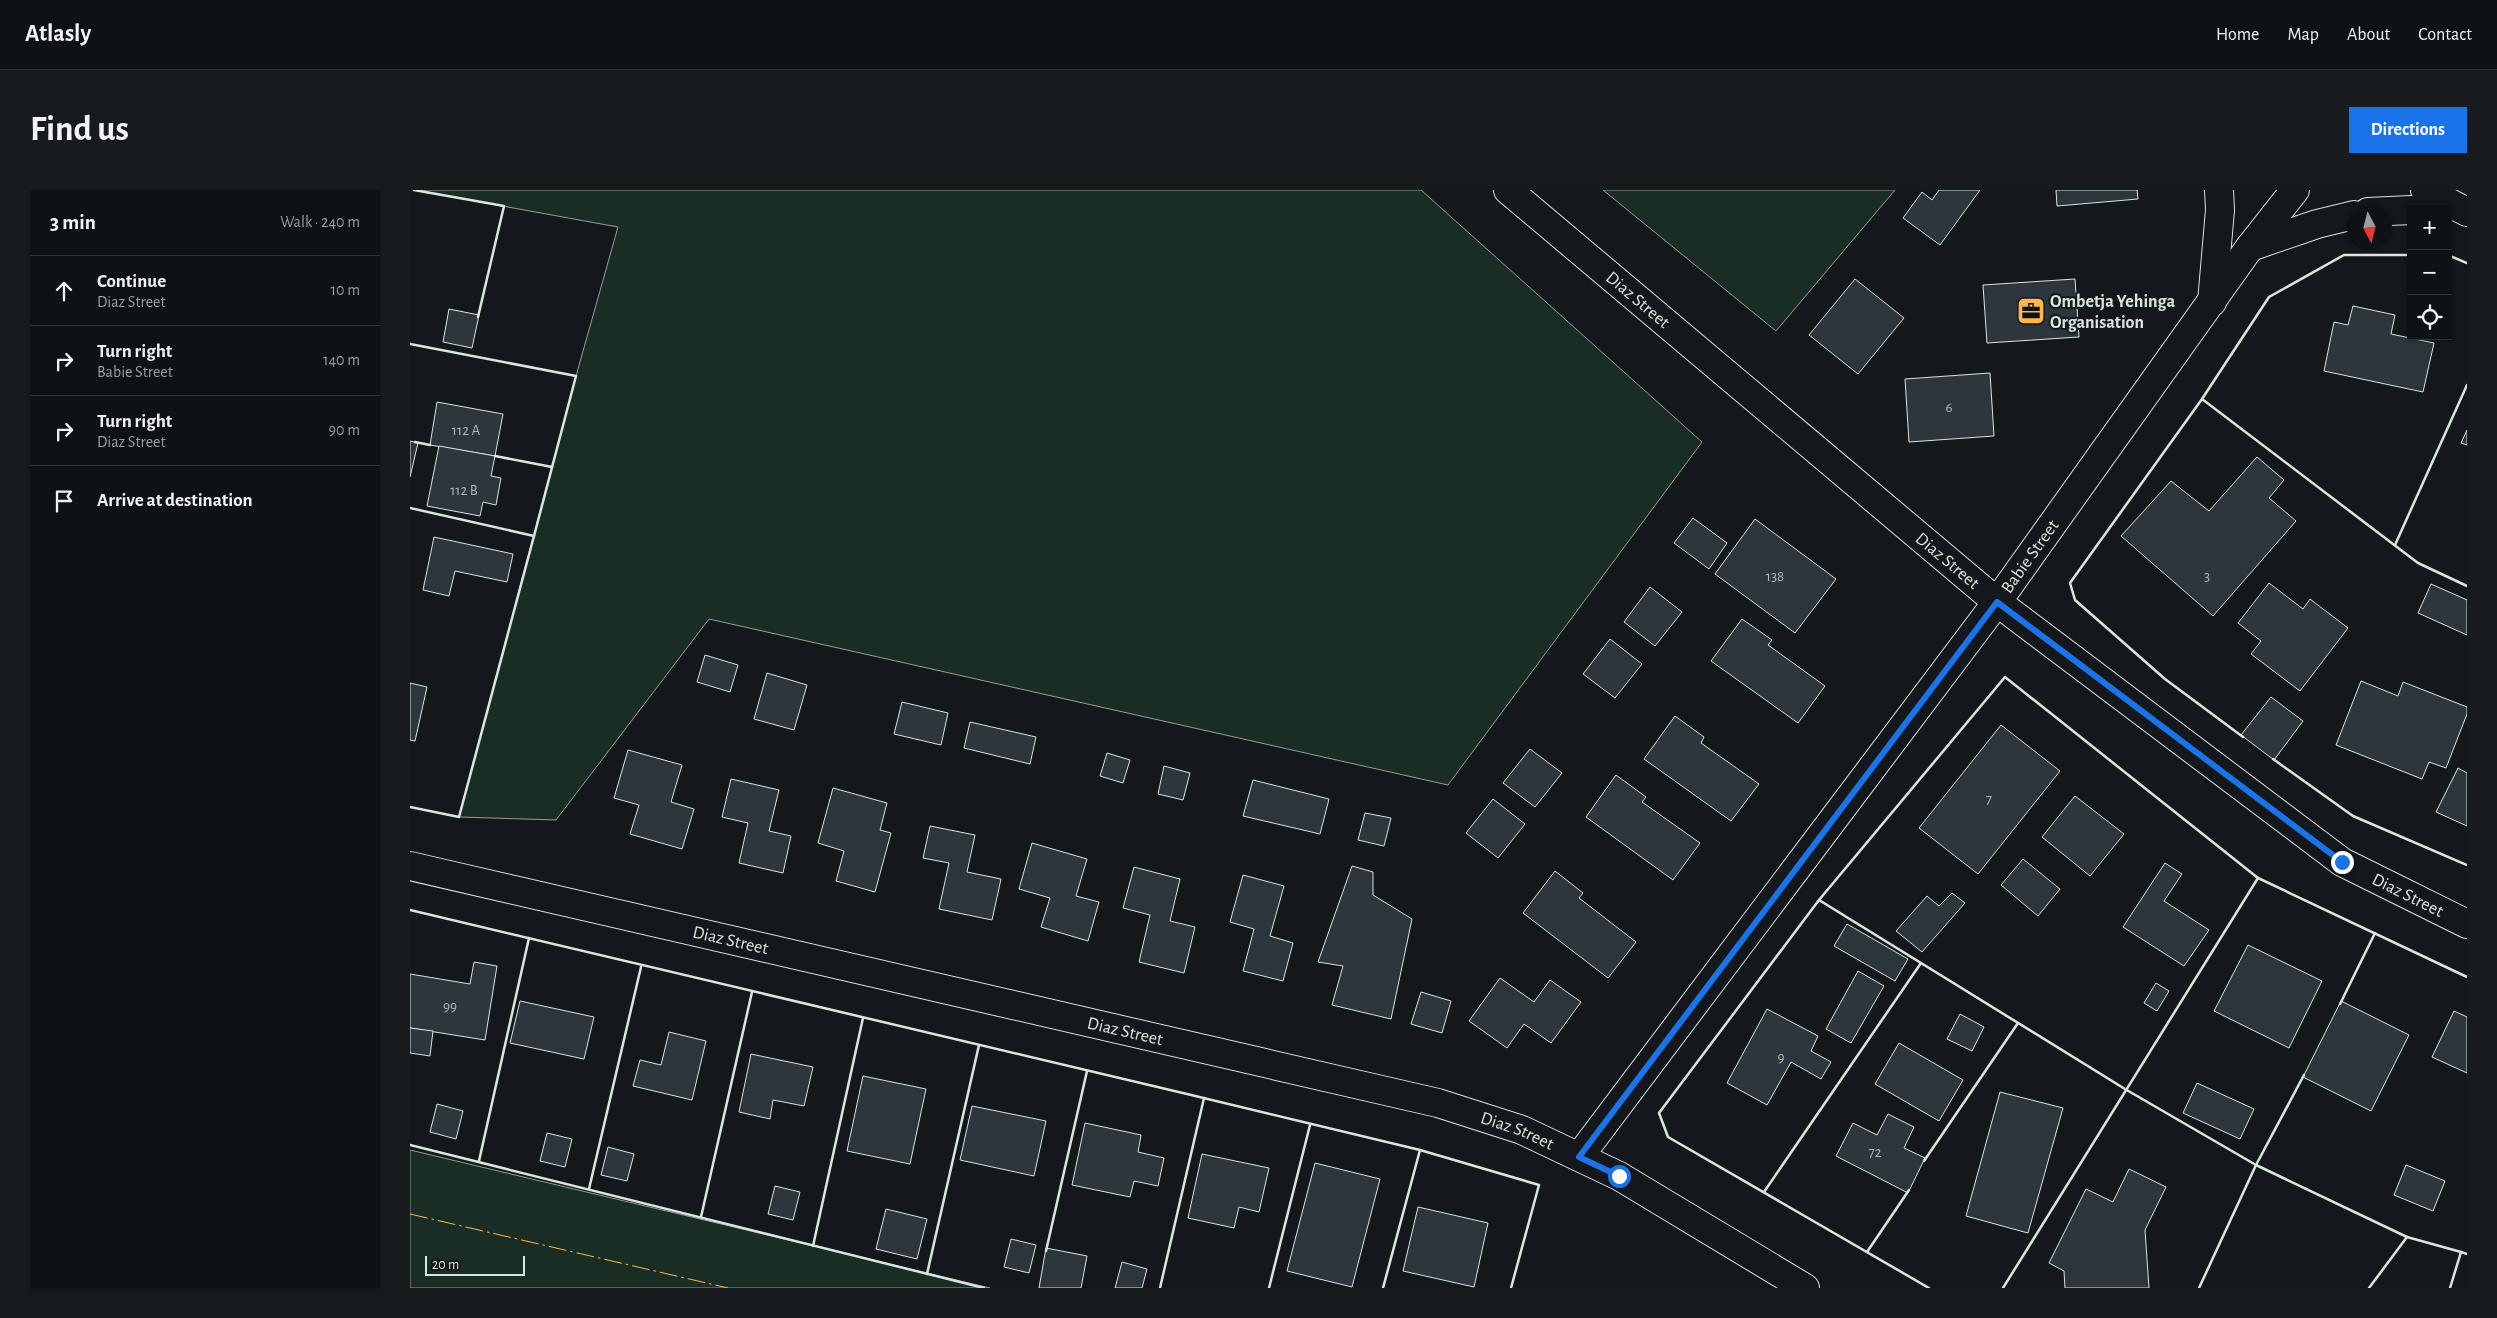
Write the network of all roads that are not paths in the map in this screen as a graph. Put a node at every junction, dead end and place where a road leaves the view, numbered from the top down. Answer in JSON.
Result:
{"nodes":[{"id":1,"x":1508,"y":190,"type":"edge"},
{"id":2,"x":2219,"y":190,"type":"edge"},
{"id":3,"x":2295,"y":190,"type":"edge"},
{"id":4,"x":2424,"y":190,"type":"edge"},
{"id":5,"x":2407,"y":210,"type":"edge"},
{"id":6,"x":2392,"y":211,"type":"edge"},
{"id":7,"x":2460,"y":211,"type":"edge"},
{"id":8,"x":2347,"y":217,"type":"edge"},
{"id":9,"x":2250,"y":247,"type":"junction"},
{"id":10,"x":2212,"y":302,"type":"junction"},
{"id":11,"x":1997,"y":602,"type":"junction"},
{"id":12,"x":410,"y":866,"type":"edge"},
{"id":13,"x":2467,"y":924,"type":"edge"},
{"id":14,"x":1579,"y":1157,"type":"junction"},
{"id":15,"x":1805,"y":1288,"type":"edge"}],
"edges":[{"from":1,"to":11,"type":"street","name":"Diaz Street"},
{"from":2,"to":10,"type":"street"},
{"from":3,"to":9,"type":"street","name":"Babie Street"},
{"from":4,"to":7,"type":"street"},
{"from":5,"to":6,"type":"street"},
{"from":8,"to":9,"type":"street"},
{"from":9,"to":10,"type":"street","name":"Babie Street"},
{"from":10,"to":11,"type":"street","name":"Babie Street"},
{"from":11,"to":13,"type":"street","name":"Diaz Street"},
{"from":11,"to":14,"type":"street","name":"Babie Street"},
{"from":12,"to":14,"type":"street","name":"Diaz Street"},
{"from":14,"to":15,"type":"street","name":"Diaz Street"}]}
